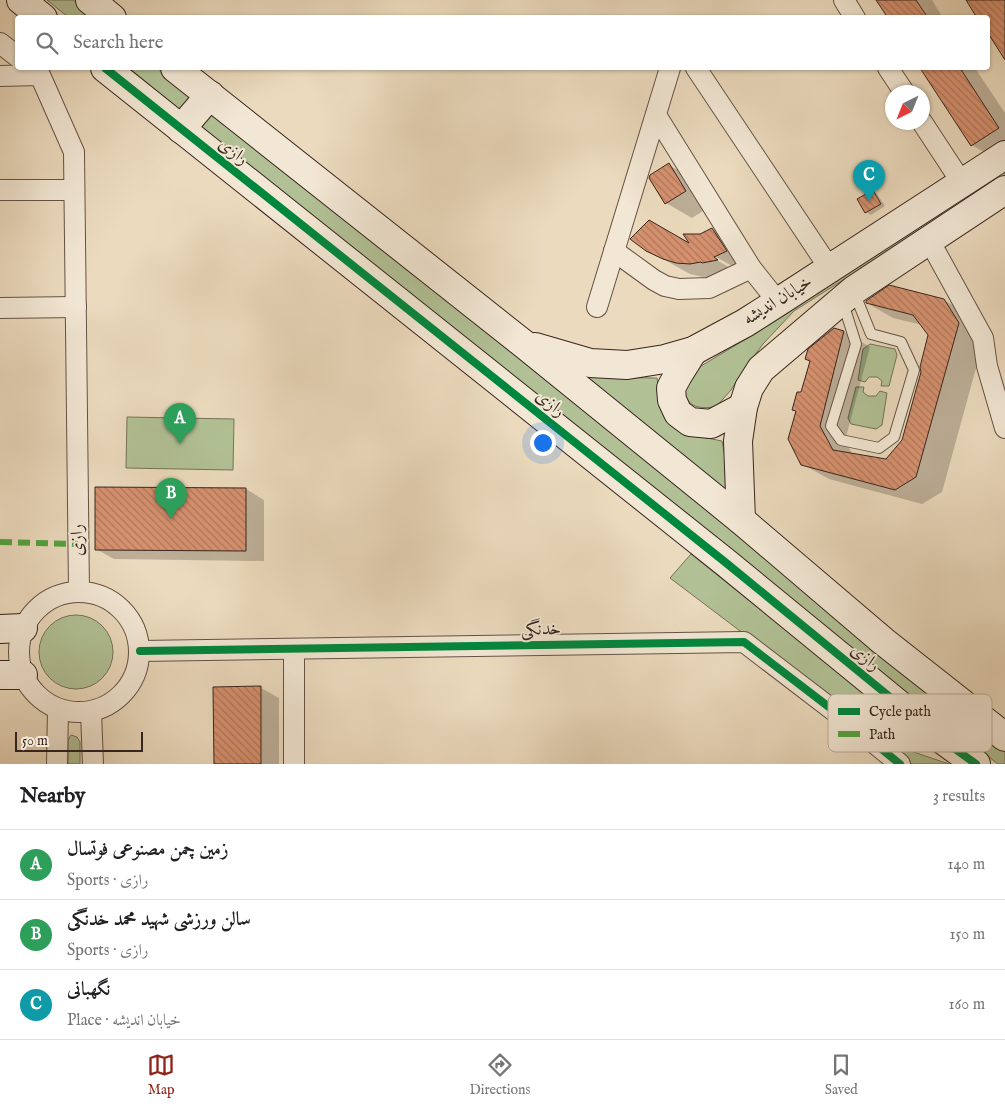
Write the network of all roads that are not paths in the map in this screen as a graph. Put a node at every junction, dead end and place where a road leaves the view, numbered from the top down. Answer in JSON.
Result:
{"nodes":[{"id":1,"x":21,"y":0,"type":"edge"},
{"id":2,"x":90,"y":0,"type":"edge"},
{"id":3,"x":844,"y":0,"type":"edge"},
{"id":4,"x":39,"y":15,"type":"edge"},
{"id":5,"x":108,"y":15,"type":"edge"},
{"id":6,"x":854,"y":15,"type":"edge"},
{"id":7,"x":0,"y":43,"type":"edge"},
{"id":8,"x":15,"y":55,"type":"edge"},
{"id":9,"x":107,"y":70,"type":"edge"},
{"id":10,"x":178,"y":70,"type":"edge"},
{"id":11,"x":669,"y":70,"type":"edge"},
{"id":12,"x":697,"y":70,"type":"edge"},
{"id":13,"x":889,"y":70,"type":"edge"},
{"id":14,"x":35,"y":72,"type":"edge"},
{"id":15,"x":0,"y":76,"type":"edge"},
{"id":16,"x":899,"y":85,"type":"edge"},
{"id":17,"x":210,"y":95,"type":"junction"},
{"id":18,"x":656,"y":115,"type":"junction"},
{"id":19,"x":181,"y":129,"type":"junction"},
{"id":20,"x":927,"y":130,"type":"edge"},
{"id":21,"x":1005,"y":155,"type":"edge"},
{"id":22,"x":962,"y":183,"type":"junction"},
{"id":23,"x":0,"y":190,"type":"edge"},
{"id":24,"x":74,"y":190,"type":"junction"},
{"id":25,"x":1003,"y":195,"type":"edge"},
{"id":26,"x":929,"y":240,"type":"junction"},
{"id":27,"x":614,"y":251,"type":"junction"},
{"id":28,"x":751,"y":268,"type":"junction"},
{"id":29,"x":830,"y":269,"type":"junction"},
{"id":30,"x":848,"y":295,"type":"junction"},
{"id":31,"x":778,"y":302,"type":"junction"},
{"id":32,"x":76,"y":307,"type":"junction"},
{"id":33,"x":597,"y":307,"type":"dead end"},
{"id":34,"x":0,"y":308,"type":"edge"},
{"id":35,"x":525,"y":345,"type":"junction"},
{"id":36,"x":693,"y":351,"type":"junction"},
{"id":37,"x":743,"y":407,"type":"junction"},
{"id":38,"x":1005,"y":428,"type":"edge"},
{"id":39,"x":741,"y":520,"type":"junction"},
{"id":40,"x":79,"y":592,"type":"junction"},
{"id":41,"x":12,"y":628,"type":"edge"},
{"id":42,"x":294,"y":649,"type":"junction"},
{"id":43,"x":140,"y":651,"type":"junction"},
{"id":44,"x":11,"y":675,"type":"edge"},
{"id":45,"x":886,"y":694,"type":"edge"},
{"id":46,"x":951,"y":694,"type":"edge"},
{"id":47,"x":828,"y":706,"type":"edge"},
{"id":48,"x":58,"y":709,"type":"junction"},
{"id":49,"x":91,"y":712,"type":"junction"},
{"id":50,"x":992,"y":727,"type":"edge"},
{"id":51,"x":1005,"y":737,"type":"edge"},
{"id":52,"x":885,"y":752,"type":"edge"},
{"id":53,"x":959,"y":752,"type":"edge"},
{"id":54,"x":57,"y":764,"type":"edge"},
{"id":55,"x":93,"y":764,"type":"edge"},
{"id":56,"x":294,"y":764,"type":"edge"},
{"id":57,"x":900,"y":764,"type":"edge"},
{"id":58,"x":976,"y":764,"type":"edge"}],
"edges":[{"from":1,"to":4,"type":"street"},
{"from":2,"to":5,"type":"street"},
{"from":3,"to":6,"type":"street"},
{"from":7,"to":8,"type":"street"},
{"from":9,"to":19,"type":"street","name":"رازی"},
{"from":10,"to":17,"type":"street","name":"رازی"},
{"from":11,"to":18,"type":"street"},
{"from":12,"to":29,"type":"street"},
{"from":13,"to":16,"type":"street"},
{"from":14,"to":15,"type":"street"},
{"from":14,"to":24,"type":"street","name":"رازی"},
{"from":17,"to":19,"type":"street"},
{"from":17,"to":35,"type":"street","name":"رازی"},
{"from":18,"to":27,"type":"street"},
{"from":18,"to":28,"type":"street"},
{"from":19,"to":45,"type":"street","name":"رازی"},
{"from":20,"to":22,"type":"street"},
{"from":21,"to":22,"type":"street","name":"خیابان اندیشه"},
{"from":22,"to":29,"type":"street","name":"خیابان اندیشه"},
{"from":23,"to":24,"type":"street"},
{"from":24,"to":32,"type":"street","name":"رازی"},
{"from":25,"to":26,"type":"street","name":"خیابان اندیشه"},
{"from":26,"to":30,"type":"street","name":"خیابان اندیشه"},
{"from":26,"to":38,"type":"street"},
{"from":27,"to":28,"type":"street"},
{"from":27,"to":33,"type":"street"},
{"from":28,"to":31,"type":"street"},
{"from":29,"to":31,"type":"street","name":"خیابان اندیشه"},
{"from":30,"to":30,"type":"lane"},
{"from":30,"to":37,"type":"street","name":"خیابان اندیشه"},
{"from":31,"to":36,"type":"street","name":"خیابان اندیشه"},
{"from":32,"to":34,"type":"street"},
{"from":32,"to":40,"type":"street","name":"رازی"},
{"from":35,"to":36,"type":"street","name":"خیابان اندیشه"},
{"from":35,"to":39,"type":"street","name":"رازی"},
{"from":36,"to":37,"type":"street"},
{"from":37,"to":39,"type":"street","name":"خیابان اندیشه"},
{"from":39,"to":46,"type":"street","name":"رازی"},
{"from":40,"to":41,"type":"street"},
{"from":40,"to":43,"type":"street"},
{"from":41,"to":44,"type":"street"},
{"from":42,"to":43,"type":"street","name":"خدنگی"},
{"from":42,"to":47,"type":"street","name":"خدنگی"},
{"from":42,"to":56,"type":"street"},
{"from":43,"to":49,"type":"street"},
{"from":44,"to":48,"type":"street"},
{"from":48,"to":49,"type":"street"},
{"from":48,"to":54,"type":"street"},
{"from":49,"to":55,"type":"street"},
{"from":50,"to":51,"type":"street","name":"رازی"},
{"from":52,"to":57,"type":"street","name":"خدنگی"},
{"from":53,"to":58,"type":"street","name":"رازی"}]}
